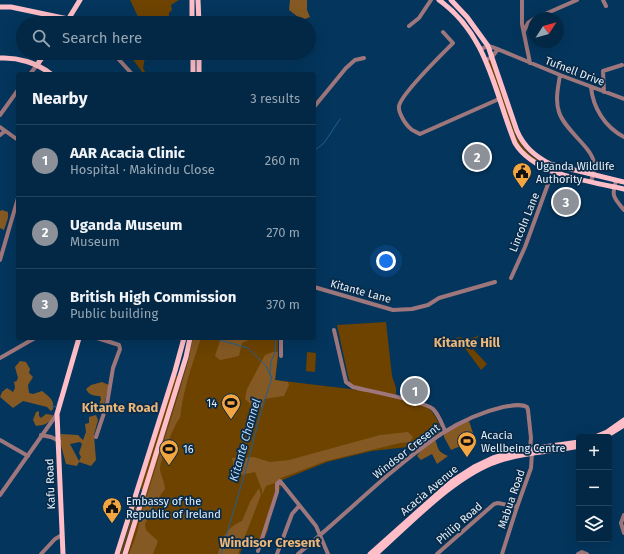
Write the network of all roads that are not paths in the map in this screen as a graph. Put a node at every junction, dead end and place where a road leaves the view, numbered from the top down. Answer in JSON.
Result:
{"nodes":[{"id":1,"x":80,"y":0,"type":"edge"},
{"id":2,"x":192,"y":0,"type":"edge"},
{"id":3,"x":198,"y":0,"type":"edge"},
{"id":4,"x":431,"y":0,"type":"edge"},
{"id":5,"x":440,"y":0,"type":"edge"},
{"id":6,"x":451,"y":0,"type":"edge"},
{"id":7,"x":522,"y":0,"type":"edge"},
{"id":8,"x":578,"y":0,"type":"edge"},
{"id":9,"x":602,"y":0,"type":"edge"},
{"id":10,"x":606,"y":6,"type":"dead end"},
{"id":11,"x":0,"y":7,"type":"edge"},
{"id":12,"x":549,"y":12,"type":"edge"},
{"id":13,"x":46,"y":16,"type":"edge"},
{"id":14,"x":70,"y":16,"type":"edge"},
{"id":15,"x":192,"y":16,"type":"edge"},
{"id":16,"x":199,"y":16,"type":"edge"},
{"id":17,"x":528,"y":23,"type":"edge"},
{"id":18,"x":409,"y":26,"type":"dead end"},
{"id":19,"x":443,"y":32,"type":"dead end"},
{"id":20,"x":524,"y":32,"type":"junction"},
{"id":21,"x":488,"y":46,"type":"junction"},
{"id":22,"x":481,"y":49,"type":"junction"},
{"id":23,"x":498,"y":49,"type":"junction"},
{"id":24,"x":492,"y":57,"type":"junction"},
{"id":25,"x":0,"y":58,"type":"edge"},
{"id":26,"x":364,"y":58,"type":"dead end"},
{"id":27,"x":16,"y":60,"type":"edge"},
{"id":28,"x":17,"y":60,"type":"edge"},
{"id":29,"x":40,"y":60,"type":"edge"},
{"id":30,"x":119,"y":60,"type":"edge"},
{"id":31,"x":193,"y":60,"type":"joint"},
{"id":32,"x":486,"y":60,"type":"junction"},
{"id":33,"x":199,"y":61,"type":"joint"},
{"id":34,"x":530,"y":63,"type":"junction"},
{"id":35,"x":37,"y":65,"type":"junction"},
{"id":36,"x":622,"y":65,"type":"dead end"},
{"id":37,"x":32,"y":72,"type":"edge"},
{"id":38,"x":48,"y":72,"type":"edge"},
{"id":39,"x":130,"y":72,"type":"edge"},
{"id":40,"x":193,"y":72,"type":"edge"},
{"id":41,"x":199,"y":72,"type":"edge"},
{"id":42,"x":560,"y":75,"type":"junction"},
{"id":43,"x":591,"y":87,"type":"junction"},
{"id":44,"x":604,"y":92,"type":"junction"},
{"id":45,"x":16,"y":93,"type":"edge"},
{"id":46,"x":499,"y":99,"type":"junction"},
{"id":47,"x":624,"y":99,"type":"edge"},
{"id":48,"x":316,"y":105,"type":"edge"},
{"id":49,"x":0,"y":115,"type":"edge"},
{"id":50,"x":0,"y":128,"type":"edge"},
{"id":51,"x":5,"y":131,"type":"junction"},
{"id":52,"x":0,"y":134,"type":"edge"},
{"id":53,"x":624,"y":138,"type":"edge"},
{"id":54,"x":16,"y":139,"type":"edge"},
{"id":55,"x":555,"y":165,"type":"junction"},
{"id":56,"x":554,"y":172,"type":"junction"},
{"id":57,"x":593,"y":175,"type":"junction"},
{"id":58,"x":591,"y":181,"type":"junction"},
{"id":59,"x":616,"y":181,"type":"junction"},
{"id":60,"x":624,"y":182,"type":"edge"},
{"id":61,"x":614,"y":187,"type":"junction"},
{"id":62,"x":624,"y":189,"type":"edge"},
{"id":63,"x":16,"y":205,"type":"edge"},
{"id":64,"x":624,"y":210,"type":"edge"},
{"id":65,"x":0,"y":260,"type":"edge"},
{"id":66,"x":511,"y":278,"type":"dead end"},
{"id":67,"x":495,"y":282,"type":"dead end"},
{"id":68,"x":316,"y":288,"type":"edge"},
{"id":69,"x":334,"y":330,"type":"dead end"},
{"id":70,"x":32,"y":340,"type":"edge"},
{"id":71,"x":78,"y":340,"type":"edge"},
{"id":72,"x":103,"y":340,"type":"edge"},
{"id":73,"x":183,"y":340,"type":"edge"},
{"id":74,"x":190,"y":340,"type":"edge"},
{"id":75,"x":281,"y":340,"type":"edge"},
{"id":76,"x":281,"y":356,"type":"dead end"},
{"id":77,"x":0,"y":358,"type":"edge"},
{"id":78,"x":175,"y":371,"type":"junction"},
{"id":79,"x":181,"y":373,"type":"junction"},
{"id":80,"x":57,"y":414,"type":"junction"},
{"id":81,"x":624,"y":420,"type":"edge"},
{"id":82,"x":624,"y":426,"type":"edge"},
{"id":83,"x":445,"y":431,"type":"junction"},
{"id":84,"x":602,"y":434,"type":"edge"},
{"id":85,"x":610,"y":434,"type":"edge"},
{"id":86,"x":41,"y":435,"type":"junction"},
{"id":87,"x":96,"y":437,"type":"dead end"},
{"id":88,"x":0,"y":440,"type":"edge"},
{"id":89,"x":59,"y":441,"type":"junction"},
{"id":90,"x":576,"y":443,"type":"edge"},
{"id":91,"x":576,"y":446,"type":"edge"},
{"id":92,"x":531,"y":451,"type":"junction"},
{"id":93,"x":28,"y":456,"type":"junction"},
{"id":94,"x":0,"y":495,"type":"edge"},
{"id":95,"x":299,"y":506,"type":"junction"},
{"id":96,"x":516,"y":507,"type":"junction"},
{"id":97,"x":624,"y":515,"type":"edge"},
{"id":98,"x":624,"y":533,"type":"edge"},
{"id":99,"x":62,"y":535,"type":"junction"},
{"id":100,"x":320,"y":535,"type":"junction"},
{"id":101,"x":258,"y":550,"type":"dead end"},
{"id":102,"x":579,"y":553,"type":"edge"},
{"id":103,"x":42,"y":554,"type":"edge"},
{"id":104,"x":63,"y":554,"type":"edge"},
{"id":105,"x":117,"y":554,"type":"edge"},
{"id":106,"x":125,"y":554,"type":"edge"},
{"id":107,"x":277,"y":554,"type":"edge"},
{"id":108,"x":298,"y":554,"type":"edge"},
{"id":109,"x":328,"y":554,"type":"edge"},
{"id":110,"x":370,"y":554,"type":"edge"},
{"id":111,"x":376,"y":554,"type":"edge"},
{"id":112,"x":437,"y":554,"type":"edge"},
{"id":113,"x":502,"y":554,"type":"edge"},
{"id":114,"x":587,"y":554,"type":"edge"}],
"edges":[{"from":1,"to":14,"type":"main road"},
{"from":2,"to":15,"type":"main road"},
{"from":3,"to":16,"type":"main road"},
{"from":4,"to":18,"type":"street"},
{"from":5,"to":22,"type":"main road"},
{"from":6,"to":21,"type":"main road"},
{"from":7,"to":20,"type":"street"},
{"from":8,"to":12,"type":"street"},
{"from":9,"to":10,"type":"street"},
{"from":11,"to":13,"type":"main road"},
{"from":17,"to":20,"type":"street"},
{"from":19,"to":46,"type":"street"},
{"from":20,"to":34,"type":"street"},
{"from":21,"to":22,"type":"street"},
{"from":21,"to":23,"type":"street","name":"Tufnell Drive"},
{"from":21,"to":24,"type":"main road"},
{"from":22,"to":32,"type":"main road"},
{"from":23,"to":24,"type":"street"},
{"from":23,"to":34,"type":"street","name":"Tufnell Drive"},
{"from":24,"to":32,"type":"street"},
{"from":24,"to":55,"type":"main road"},
{"from":25,"to":27,"type":"main road"},
{"from":26,"to":48,"type":"street"},
{"from":28,"to":35,"type":"main road"},
{"from":29,"to":35,"type":"main road"},
{"from":30,"to":39,"type":"street"},
{"from":31,"to":33,"type":"main road"},
{"from":31,"to":40,"type":"main road"},
{"from":32,"to":46,"type":"main road"},
{"from":33,"to":41,"type":"main road"},
{"from":34,"to":42,"type":"street","name":"Tufnell Drive"},
{"from":35,"to":37,"type":"street"},
{"from":35,"to":38,"type":"main road"},
{"from":36,"to":44,"type":"street"},
{"from":42,"to":43,"type":"street","name":"Tufnell Drive"},
{"from":42,"to":57,"type":"street"},
{"from":43,"to":44,"type":"street","name":"Tufnell Drive"},
{"from":43,"to":53,"type":"street"},
{"from":44,"to":47,"type":"street","name":"Tufnell Drive"},
{"from":45,"to":49,"type":"street"},
{"from":46,"to":56,"type":"main road"},
{"from":50,"to":51,"type":"street"},
{"from":51,"to":52,"type":"street"},
{"from":51,"to":54,"type":"street"},
{"from":55,"to":56,"type":"street","name":"Lincoln Lane"},
{"from":55,"to":57,"type":"main road"},
{"from":56,"to":58,"type":"main road"},
{"from":56,"to":66,"type":"street","name":"Lincoln Lane"},
{"from":57,"to":58,"type":"street"},
{"from":57,"to":59,"type":"main road"},
{"from":58,"to":61,"type":"main road"},
{"from":59,"to":60,"type":"main road"},
{"from":59,"to":61,"type":"street"},
{"from":61,"to":62,"type":"main road"},
{"from":61,"to":64,"type":"street"},
{"from":63,"to":65,"type":"street"},
{"from":67,"to":68,"type":"street","name":"Kitante Lane"},
{"from":69,"to":83,"type":"street"},
{"from":70,"to":77,"type":"street"},
{"from":71,"to":80,"type":"main road"},
{"from":72,"to":87,"type":"street"},
{"from":73,"to":78,"type":"main road"},
{"from":74,"to":79,"type":"main road"},
{"from":75,"to":76,"type":"street"},
{"from":78,"to":79,"type":"main road"},
{"from":78,"to":105,"type":"main road"},
{"from":79,"to":106,"type":"main road"},
{"from":80,"to":86,"type":"street"},
{"from":80,"to":89,"type":"main road","name":"Kafu Road"},
{"from":81,"to":84,"type":"main road"},
{"from":82,"to":85,"type":"main road"},
{"from":83,"to":92,"type":"street","name":"Windsor Cresent"},
{"from":83,"to":100,"type":"street","name":"Windsor Cresent"},
{"from":86,"to":89,"type":"street"},
{"from":86,"to":93,"type":"street"},
{"from":88,"to":93,"type":"street"},
{"from":89,"to":99,"type":"main road","name":"Kafu Road"},
{"from":90,"to":92,"type":"main road","name":"Acacia Avenue"},
{"from":91,"to":92,"type":"main road","name":"Acacia Avenue"},
{"from":92,"to":96,"type":"street","name":"Mabua Road"},
{"from":92,"to":110,"type":"main road","name":"Acacia Avenue"},
{"from":92,"to":111,"type":"main road","name":"Acacia Avenue"},
{"from":93,"to":94,"type":"street"},
{"from":95,"to":100,"type":"street"},
{"from":95,"to":101,"type":"street"},
{"from":95,"to":107,"type":"street"},
{"from":96,"to":112,"type":"street","name":"Philip Road"},
{"from":96,"to":113,"type":"street","name":"Mabua Road"},
{"from":97,"to":98,"type":"street"},
{"from":99,"to":103,"type":"street"},
{"from":99,"to":104,"type":"main road","name":"Kafu Road"},
{"from":100,"to":108,"type":"street","name":"Windsor Cresent"},
{"from":100,"to":109,"type":"street"},
{"from":102,"to":114,"type":"street"}]}
